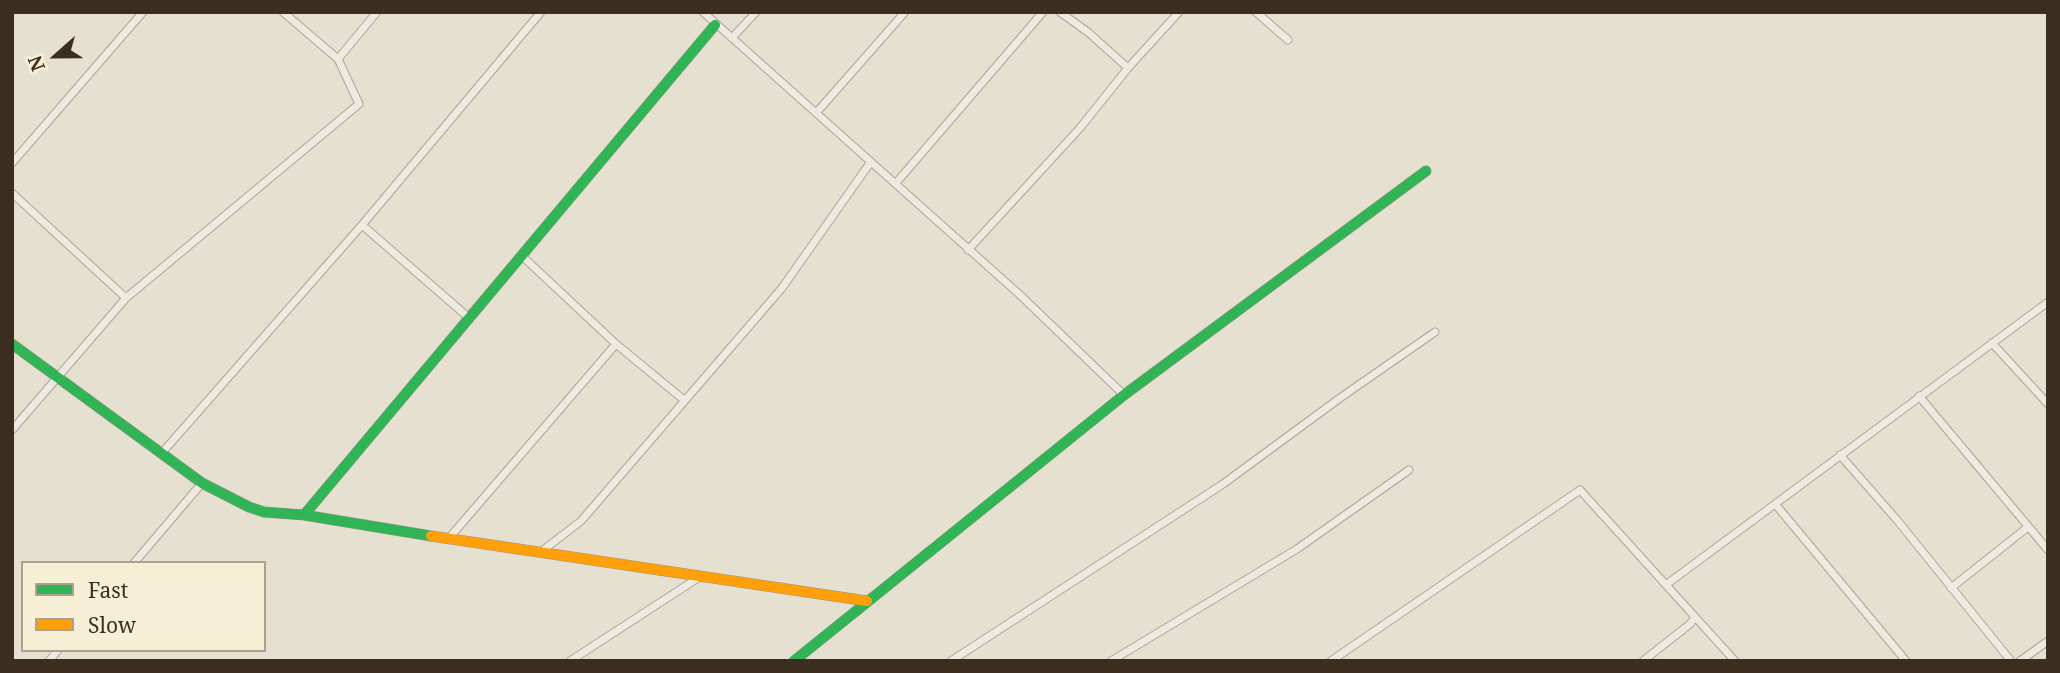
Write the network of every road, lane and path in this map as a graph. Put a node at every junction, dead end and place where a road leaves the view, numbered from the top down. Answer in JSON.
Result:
{"nodes":[{"id":1,"x":143,"y":12,"type":"edge"},
{"id":2,"x":283,"y":12,"type":"edge"},
{"id":3,"x":377,"y":12,"type":"edge"},
{"id":4,"x":541,"y":12,"type":"edge"},
{"id":5,"x":703,"y":12,"type":"edge"},
{"id":6,"x":756,"y":12,"type":"edge"},
{"id":7,"x":905,"y":12,"type":"edge"},
{"id":8,"x":1043,"y":12,"type":"edge"},
{"id":9,"x":1060,"y":12,"type":"edge"},
{"id":10,"x":1179,"y":12,"type":"edge"},
{"id":11,"x":1256,"y":12,"type":"edge"},
{"id":12,"x":715,"y":24,"type":"junction"},
{"id":13,"x":732,"y":38,"type":"junction"},
{"id":14,"x":1288,"y":40,"type":"dead end"},
{"id":15,"x":338,"y":59,"type":"junction"},
{"id":16,"x":1128,"y":68,"type":"junction"},
{"id":17,"x":817,"y":113,"type":"junction"},
{"id":18,"x":12,"y":163,"type":"edge"},
{"id":19,"x":870,"y":163,"type":"junction"},
{"id":20,"x":1426,"y":171,"type":"dead end"},
{"id":21,"x":896,"y":183,"type":"junction"},
{"id":22,"x":12,"y":193,"type":"edge"},
{"id":23,"x":362,"y":225,"type":"junction"},
{"id":24,"x":968,"y":250,"type":"junction"},
{"id":25,"x":521,"y":255,"type":"junction"},
{"id":26,"x":125,"y":298,"type":"junction"},
{"id":27,"x":2048,"y":303,"type":"edge"},
{"id":28,"x":468,"y":317,"type":"junction"},
{"id":29,"x":1435,"y":332,"type":"dead end"},
{"id":30,"x":1992,"y":343,"type":"junction"},
{"id":31,"x":12,"y":344,"type":"edge"},
{"id":32,"x":615,"y":344,"type":"junction"},
{"id":33,"x":57,"y":377,"type":"junction"},
{"id":34,"x":1124,"y":395,"type":"junction"},
{"id":35,"x":1919,"y":396,"type":"junction"},
{"id":36,"x":684,"y":400,"type":"junction"},
{"id":37,"x":2048,"y":404,"type":"edge"},
{"id":38,"x":12,"y":430,"type":"edge"},
{"id":39,"x":161,"y":454,"type":"junction"},
{"id":40,"x":1840,"y":455,"type":"junction"},
{"id":41,"x":1409,"y":470,"type":"dead end"},
{"id":42,"x":202,"y":483,"type":"junction"},
{"id":43,"x":1776,"y":505,"type":"junction"},
{"id":44,"x":304,"y":515,"type":"junction"},
{"id":45,"x":2028,"y":527,"type":"junction"},
{"id":46,"x":450,"y":537,"type":"junction"},
{"id":47,"x":542,"y":551,"type":"junction"},
{"id":48,"x":2048,"y":551,"type":"edge"},
{"id":49,"x":136,"y":561,"type":"edge"},
{"id":50,"x":701,"y":576,"type":"junction"},
{"id":51,"x":1667,"y":584,"type":"junction"},
{"id":52,"x":1951,"y":588,"type":"junction"},
{"id":53,"x":867,"y":601,"type":"junction"},
{"id":54,"x":1695,"y":617,"type":"junction"},
{"id":55,"x":2048,"y":641,"type":"edge"},
{"id":56,"x":570,"y":661,"type":"edge"},
{"id":57,"x":794,"y":661,"type":"edge"},
{"id":58,"x":951,"y":661,"type":"edge"},
{"id":59,"x":1111,"y":661,"type":"edge"},
{"id":60,"x":1332,"y":661,"type":"edge"},
{"id":61,"x":1643,"y":661,"type":"edge"},
{"id":62,"x":1735,"y":661,"type":"edge"},
{"id":63,"x":1906,"y":661,"type":"edge"},
{"id":64,"x":2011,"y":661,"type":"edge"},
{"id":65,"x":2020,"y":661,"type":"edge"}],
"edges":[{"from":1,"to":18,"type":"street"},
{"from":2,"to":15,"type":"street"},
{"from":3,"to":15,"type":"street"},
{"from":4,"to":23,"type":"street"},
{"from":5,"to":12,"type":"street"},
{"from":6,"to":13,"type":"street"},
{"from":7,"to":17,"type":"street"},
{"from":8,"to":21,"type":"street"},
{"from":9,"to":16,"type":"street"},
{"from":10,"to":16,"type":"street"},
{"from":11,"to":14,"type":"street"},
{"from":12,"to":13,"type":"street"},
{"from":12,"to":25,"type":"street"},
{"from":13,"to":17,"type":"street"},
{"from":15,"to":26,"type":"street"},
{"from":16,"to":24,"type":"street"},
{"from":17,"to":19,"type":"street"},
{"from":19,"to":21,"type":"street"},
{"from":19,"to":36,"type":"street"},
{"from":20,"to":34,"type":"street"},
{"from":21,"to":24,"type":"street"},
{"from":22,"to":26,"type":"street"},
{"from":23,"to":28,"type":"street"},
{"from":23,"to":39,"type":"street"},
{"from":24,"to":34,"type":"street"},
{"from":25,"to":28,"type":"street"},
{"from":25,"to":32,"type":"street"},
{"from":26,"to":33,"type":"street"},
{"from":27,"to":30,"type":"street"},
{"from":28,"to":44,"type":"street"},
{"from":29,"to":58,"type":"street"},
{"from":30,"to":35,"type":"street"},
{"from":30,"to":37,"type":"street"},
{"from":31,"to":33,"type":"street"},
{"from":32,"to":36,"type":"street"},
{"from":32,"to":46,"type":"street"},
{"from":33,"to":38,"type":"street"},
{"from":33,"to":39,"type":"street"},
{"from":34,"to":53,"type":"street"},
{"from":35,"to":40,"type":"street"},
{"from":35,"to":45,"type":"street"},
{"from":36,"to":47,"type":"street"},
{"from":39,"to":42,"type":"street"},
{"from":40,"to":43,"type":"street"},
{"from":40,"to":52,"type":"street"},
{"from":41,"to":59,"type":"street"},
{"from":42,"to":44,"type":"street"},
{"from":42,"to":49,"type":"street"},
{"from":43,"to":51,"type":"street"},
{"from":43,"to":63,"type":"street"},
{"from":44,"to":46,"type":"street"},
{"from":45,"to":48,"type":"street"},
{"from":45,"to":52,"type":"street"},
{"from":46,"to":47,"type":"street"},
{"from":47,"to":50,"type":"street"},
{"from":50,"to":53,"type":"street"},
{"from":50,"to":56,"type":"street"},
{"from":51,"to":54,"type":"street"},
{"from":51,"to":60,"type":"street"},
{"from":52,"to":64,"type":"street"},
{"from":53,"to":57,"type":"street"},
{"from":54,"to":61,"type":"street"},
{"from":54,"to":62,"type":"street"},
{"from":55,"to":65,"type":"street"}]}
